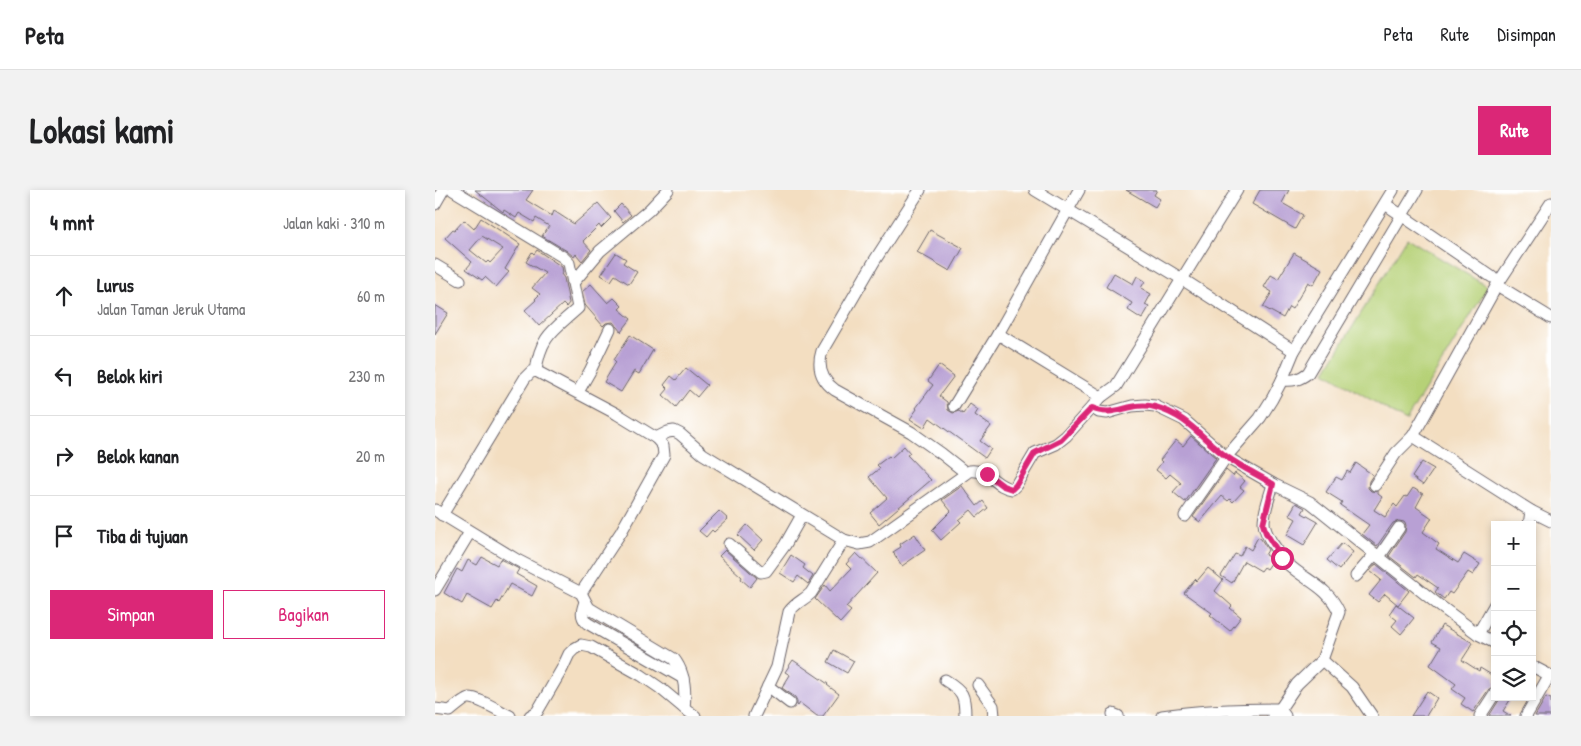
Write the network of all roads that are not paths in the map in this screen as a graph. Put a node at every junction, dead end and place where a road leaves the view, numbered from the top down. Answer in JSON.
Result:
{"nodes":[{"id":1,"x":443,"y":190,"type":"edge"},
{"id":2,"x":453,"y":190,"type":"edge"},
{"id":3,"x":668,"y":190,"type":"edge"},
{"id":4,"x":920,"y":190,"type":"edge"},
{"id":5,"x":1035,"y":190,"type":"edge"},
{"id":6,"x":1079,"y":190,"type":"edge"},
{"id":7,"x":1237,"y":190,"type":"edge"},
{"id":8,"x":1393,"y":190,"type":"edge"},
{"id":9,"x":1417,"y":190,"type":"edge"},
{"id":10,"x":1551,"y":203,"type":"edge"},
{"id":11,"x":435,"y":204,"type":"edge"},
{"id":12,"x":1385,"y":204,"type":"junction"},
{"id":13,"x":1068,"y":209,"type":"junction"},
{"id":14,"x":1402,"y":215,"type":"junction"},
{"id":15,"x":435,"y":265,"type":"edge"},
{"id":16,"x":460,"y":280,"type":"dead end"},
{"id":17,"x":1182,"y":280,"type":"junction"},
{"id":18,"x":1494,"y":281,"type":"junction"},
{"id":19,"x":573,"y":283,"type":"junction"},
{"id":20,"x":1551,"y":318,"type":"edge"},
{"id":21,"x":610,"y":329,"type":"dead end"},
{"id":22,"x":998,"y":334,"type":"junction"},
{"id":23,"x":1294,"y":351,"type":"junction"},
{"id":24,"x":537,"y":371,"type":"junction"},
{"id":25,"x":1282,"y":380,"type":"junction"},
{"id":26,"x":578,"y":392,"type":"junction"},
{"id":27,"x":1101,"y":397,"type":"junction"},
{"id":28,"x":954,"y":406,"type":"dead end"},
{"id":29,"x":1092,"y":408,"type":"junction"},
{"id":30,"x":1413,"y":436,"type":"junction"},
{"id":31,"x":656,"y":438,"type":"junction"},
{"id":32,"x":1226,"y":457,"type":"junction"},
{"id":33,"x":966,"y":473,"type":"junction"},
{"id":34,"x":1273,"y":484,"type":"junction"},
{"id":35,"x":1375,"y":485,"type":"dead end"},
{"id":36,"x":1531,"y":511,"type":"junction"},
{"id":37,"x":439,"y":513,"type":"edge"},
{"id":38,"x":802,"y":515,"type":"junction"},
{"id":39,"x":1185,"y":516,"type":"dead end"},
{"id":40,"x":1551,"y":520,"type":"edge"},
{"id":41,"x":1530,"y":521,"type":"edge"},
{"id":42,"x":1399,"y":528,"type":"dead end"},
{"id":43,"x":470,"y":532,"type":"junction"},
{"id":44,"x":844,"y":540,"type":"junction"},
{"id":45,"x":729,"y":544,"type":"dead end"},
{"id":46,"x":1377,"y":555,"type":"junction"},
{"id":47,"x":1356,"y":576,"type":"dead end"},
{"id":48,"x":435,"y":590,"type":"edge"},
{"id":49,"x":583,"y":598,"type":"junction"},
{"id":50,"x":1491,"y":611,"type":"edge"},
{"id":51,"x":1478,"y":634,"type":"junction"},
{"id":52,"x":1491,"y":641,"type":"edge"},
{"id":53,"x":1322,"y":660,"type":"junction"},
{"id":54,"x":1536,"y":668,"type":"edge"},
{"id":55,"x":1550,"y":676,"type":"edge"},
{"id":56,"x":945,"y":680,"type":"dead end"},
{"id":57,"x":977,"y":685,"type":"dead end"},
{"id":58,"x":768,"y":686,"type":"junction"},
{"id":59,"x":1491,"y":699,"type":"edge"},
{"id":60,"x":790,"y":703,"type":"dead end"},
{"id":61,"x":684,"y":708,"type":"junction"},
{"id":62,"x":435,"y":710,"type":"edge"},
{"id":63,"x":1279,"y":714,"type":"edge"},
{"id":64,"x":510,"y":716,"type":"edge"},
{"id":65,"x":530,"y":716,"type":"edge"},
{"id":66,"x":695,"y":716,"type":"edge"},
{"id":67,"x":754,"y":716,"type":"edge"},
{"id":68,"x":965,"y":716,"type":"edge"},
{"id":69,"x":993,"y":716,"type":"edge"},
{"id":70,"x":1162,"y":716,"type":"edge"},
{"id":71,"x":1372,"y":716,"type":"edge"},
{"id":72,"x":1480,"y":716,"type":"edge"},
{"id":73,"x":1527,"y":716,"type":"edge"}],
"edges":[{"from":1,"to":11,"type":"street"},
{"from":2,"to":19,"type":"street"},
{"from":3,"to":19,"type":"street"},
{"from":4,"to":33,"type":"street"},
{"from":5,"to":13,"type":"street"},
{"from":6,"to":13,"type":"street"},
{"from":7,"to":17,"type":"street"},
{"from":8,"to":12,"type":"street"},
{"from":9,"to":14,"type":"street"},
{"from":10,"to":18,"type":"street"},
{"from":12,"to":14,"type":"street"},
{"from":12,"to":23,"type":"street"},
{"from":13,"to":17,"type":"street"},
{"from":13,"to":22,"type":"street"},
{"from":14,"to":18,"type":"street"},
{"from":14,"to":25,"type":"street"},
{"from":15,"to":16,"type":"street"},
{"from":17,"to":23,"type":"street"},
{"from":17,"to":27,"type":"street"},
{"from":18,"to":20,"type":"street"},
{"from":18,"to":30,"type":"street"},
{"from":19,"to":24,"type":"street"},
{"from":21,"to":26,"type":"street"},
{"from":22,"to":27,"type":"street"},
{"from":22,"to":28,"type":"street"},
{"from":23,"to":25,"type":"street"},
{"from":24,"to":26,"type":"street"},
{"from":24,"to":37,"type":"street"},
{"from":25,"to":32,"type":"street"},
{"from":26,"to":31,"type":"street"},
{"from":27,"to":29,"type":"street"},
{"from":29,"to":32,"type":"street"},
{"from":29,"to":33,"type":"street"},
{"from":30,"to":35,"type":"street"},
{"from":30,"to":36,"type":"street"},
{"from":31,"to":38,"type":"street"},
{"from":31,"to":49,"type":"street"},
{"from":32,"to":34,"type":"street"},
{"from":32,"to":39,"type":"street"},
{"from":33,"to":44,"type":"street"},
{"from":34,"to":46,"type":"street"},
{"from":34,"to":53,"type":"street"},
{"from":36,"to":40,"type":"street"},
{"from":36,"to":41,"type":"street"},
{"from":37,"to":43,"type":"street"},
{"from":38,"to":44,"type":"street"},
{"from":38,"to":45,"type":"street"},
{"from":42,"to":46,"type":"street"},
{"from":43,"to":48,"type":"street"},
{"from":43,"to":49,"type":"street"},
{"from":44,"to":58,"type":"street"},
{"from":46,"to":47,"type":"street"},
{"from":46,"to":51,"type":"street"},
{"from":49,"to":61,"type":"street"},
{"from":50,"to":51,"type":"street"},
{"from":51,"to":52,"type":"street"},
{"from":53,"to":63,"type":"street"},
{"from":53,"to":71,"type":"street"},
{"from":54,"to":55,"type":"street"},
{"from":55,"to":73,"type":"street"},
{"from":56,"to":68,"type":"street"},
{"from":57,"to":69,"type":"street"},
{"from":58,"to":60,"type":"street"},
{"from":58,"to":67,"type":"street"},
{"from":59,"to":72,"type":"street"},
{"from":61,"to":65,"type":"street"},
{"from":61,"to":66,"type":"street"},
{"from":62,"to":64,"type":"street"},
{"from":63,"to":70,"type":"street"}]}
